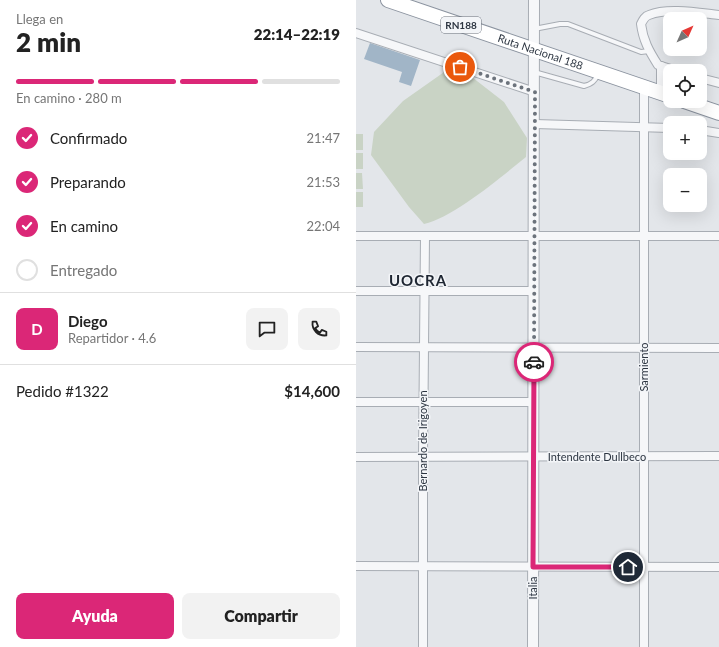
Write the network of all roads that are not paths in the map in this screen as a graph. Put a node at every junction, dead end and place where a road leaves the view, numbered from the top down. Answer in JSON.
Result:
{"nodes":[{"id":1,"x":388,"y":0,"type":"edge"},
{"id":2,"x":534,"y":0,"type":"edge"},
{"id":3,"x":719,"y":15,"type":"edge"},
{"id":4,"x":534,"y":29,"type":"junction"},
{"id":5,"x":356,"y":33,"type":"edge"},
{"id":6,"x":534,"y":50,"type":"junction"},
{"id":7,"x":649,"y":51,"type":"junction"},
{"id":8,"x":661,"y":66,"type":"joint"},
{"id":9,"x":534,"y":72,"type":"junction"},
{"id":10,"x":598,"y":72,"type":"junction"},
{"id":11,"x":663,"y":80,"type":"edge"},
{"id":12,"x":707,"y":80,"type":"edge"},
{"id":13,"x":719,"y":83,"type":"edge"},
{"id":14,"x":644,"y":88,"type":"junction"},
{"id":15,"x":535,"y":92,"type":"junction"},
{"id":16,"x":663,"y":94,"type":"edge"},
{"id":17,"x":704,"y":108,"type":"edge"},
{"id":18,"x":719,"y":113,"type":"edge"},
{"id":19,"x":535,"y":124,"type":"junction"},
{"id":20,"x":643,"y":127,"type":"junction"},
{"id":21,"x":663,"y":128,"type":"edge"},
{"id":22,"x":707,"y":131,"type":"edge"},
{"id":23,"x":719,"y":133,"type":"edge"},
{"id":24,"x":356,"y":236,"type":"edge"},
{"id":25,"x":425,"y":236,"type":"junction"},
{"id":26,"x":534,"y":236,"type":"junction"},
{"id":27,"x":644,"y":236,"type":"junction"},
{"id":28,"x":719,"y":236,"type":"edge"},
{"id":29,"x":356,"y":291,"type":"edge"},
{"id":30,"x":424,"y":291,"type":"junction"},
{"id":31,"x":534,"y":291,"type":"junction"},
{"id":32,"x":356,"y":347,"type":"edge"},
{"id":33,"x":424,"y":347,"type":"junction"},
{"id":34,"x":534,"y":347,"type":"junction"},
{"id":35,"x":644,"y":347,"type":"junction"},
{"id":36,"x":719,"y":348,"type":"edge"},
{"id":37,"x":356,"y":402,"type":"edge"},
{"id":38,"x":423,"y":402,"type":"junction"},
{"id":39,"x":534,"y":402,"type":"junction"},
{"id":40,"x":644,"y":456,"type":"junction"},
{"id":41,"x":719,"y":456,"type":"edge"},
{"id":42,"x":356,"y":457,"type":"edge"},
{"id":43,"x":534,"y":457,"type":"junction"},
{"id":44,"x":423,"y":458,"type":"junction"},
{"id":45,"x":356,"y":566,"type":"edge"},
{"id":46,"x":423,"y":566,"type":"junction"},
{"id":47,"x":533,"y":567,"type":"junction"},
{"id":48,"x":644,"y":567,"type":"junction"},
{"id":49,"x":719,"y":567,"type":"edge"},
{"id":50,"x":423,"y":647,"type":"edge"},
{"id":51,"x":533,"y":647,"type":"edge"},
{"id":52,"x":644,"y":647,"type":"edge"}],
"edges":[{"from":1,"to":6,"type":"highway","name":"Ruta Nacional 188","number":"RN188"},
{"from":2,"to":4,"type":"street","name":"Italia"},
{"from":3,"to":7,"type":"street"},
{"from":4,"to":6,"type":"street","name":"Italia"},
{"from":4,"to":7,"type":"lane"},
{"from":5,"to":15,"type":"street"},
{"from":6,"to":9,"type":"street","name":"Italia"},
{"from":6,"to":10,"type":"highway","name":"Ruta Nacional 188","number":"RN188"},
{"from":7,"to":8,"type":"street"},
{"from":8,"to":11,"type":"street"},
{"from":9,"to":10,"type":"lane"},
{"from":9,"to":15,"type":"street","name":"Italia"},
{"from":10,"to":14,"type":"highway","name":"Ruta Nacional 188","number":"RN188"},
{"from":12,"to":13,"type":"street"},
{"from":14,"to":16,"type":"highway","name":"Ruta Nacional 188","number":"RN188"},
{"from":14,"to":20,"type":"street","name":"Sarmiento"},
{"from":15,"to":19,"type":"street","name":"Italia"},
{"from":17,"to":18,"type":"highway"},
{"from":19,"to":20,"type":"street"},
{"from":19,"to":26,"type":"street","name":"Italia"},
{"from":20,"to":21,"type":"street"},
{"from":20,"to":27,"type":"street","name":"Sarmiento"},
{"from":22,"to":23,"type":"street"},
{"from":24,"to":25,"type":"street"},
{"from":25,"to":26,"type":"street"},
{"from":25,"to":30,"type":"street","name":"Bernardo de Irigoyen"},
{"from":26,"to":27,"type":"street"},
{"from":26,"to":31,"type":"street","name":"Italia"},
{"from":27,"to":28,"type":"street"},
{"from":27,"to":35,"type":"street","name":"Sarmiento"},
{"from":29,"to":30,"type":"street"},
{"from":30,"to":31,"type":"street"},
{"from":30,"to":33,"type":"street","name":"Bernardo de Irigoyen"},
{"from":31,"to":34,"type":"street","name":"Italia"},
{"from":32,"to":33,"type":"street"},
{"from":33,"to":34,"type":"street"},
{"from":33,"to":38,"type":"street","name":"Bernardo de Irigoyen"},
{"from":34,"to":35,"type":"street"},
{"from":34,"to":39,"type":"street","name":"Italia"},
{"from":35,"to":36,"type":"street"},
{"from":35,"to":40,"type":"street","name":"Sarmiento"},
{"from":37,"to":38,"type":"street"},
{"from":38,"to":39,"type":"street"},
{"from":38,"to":44,"type":"street","name":"Bernardo de Irigoyen"},
{"from":39,"to":43,"type":"street","name":"Italia"},
{"from":40,"to":41,"type":"street","name":"Intendente Dullbeco"},
{"from":40,"to":43,"type":"street","name":"Intendente Dullbeco"},
{"from":40,"to":48,"type":"street","name":"Sarmiento"},
{"from":42,"to":44,"type":"street","name":"Intendente Dullbeco"},
{"from":43,"to":44,"type":"street","name":"Intendente Dullbeco"},
{"from":43,"to":47,"type":"street","name":"Italia"},
{"from":44,"to":46,"type":"street","name":"Bernardo de Irigoyen"},
{"from":45,"to":46,"type":"street"},
{"from":46,"to":47,"type":"street"},
{"from":46,"to":50,"type":"street","name":"Bernardo de Irigoyen"},
{"from":47,"to":48,"type":"street"},
{"from":47,"to":51,"type":"street","name":"Italia"},
{"from":48,"to":49,"type":"street"},
{"from":48,"to":52,"type":"street","name":"Sarmiento"}]}
